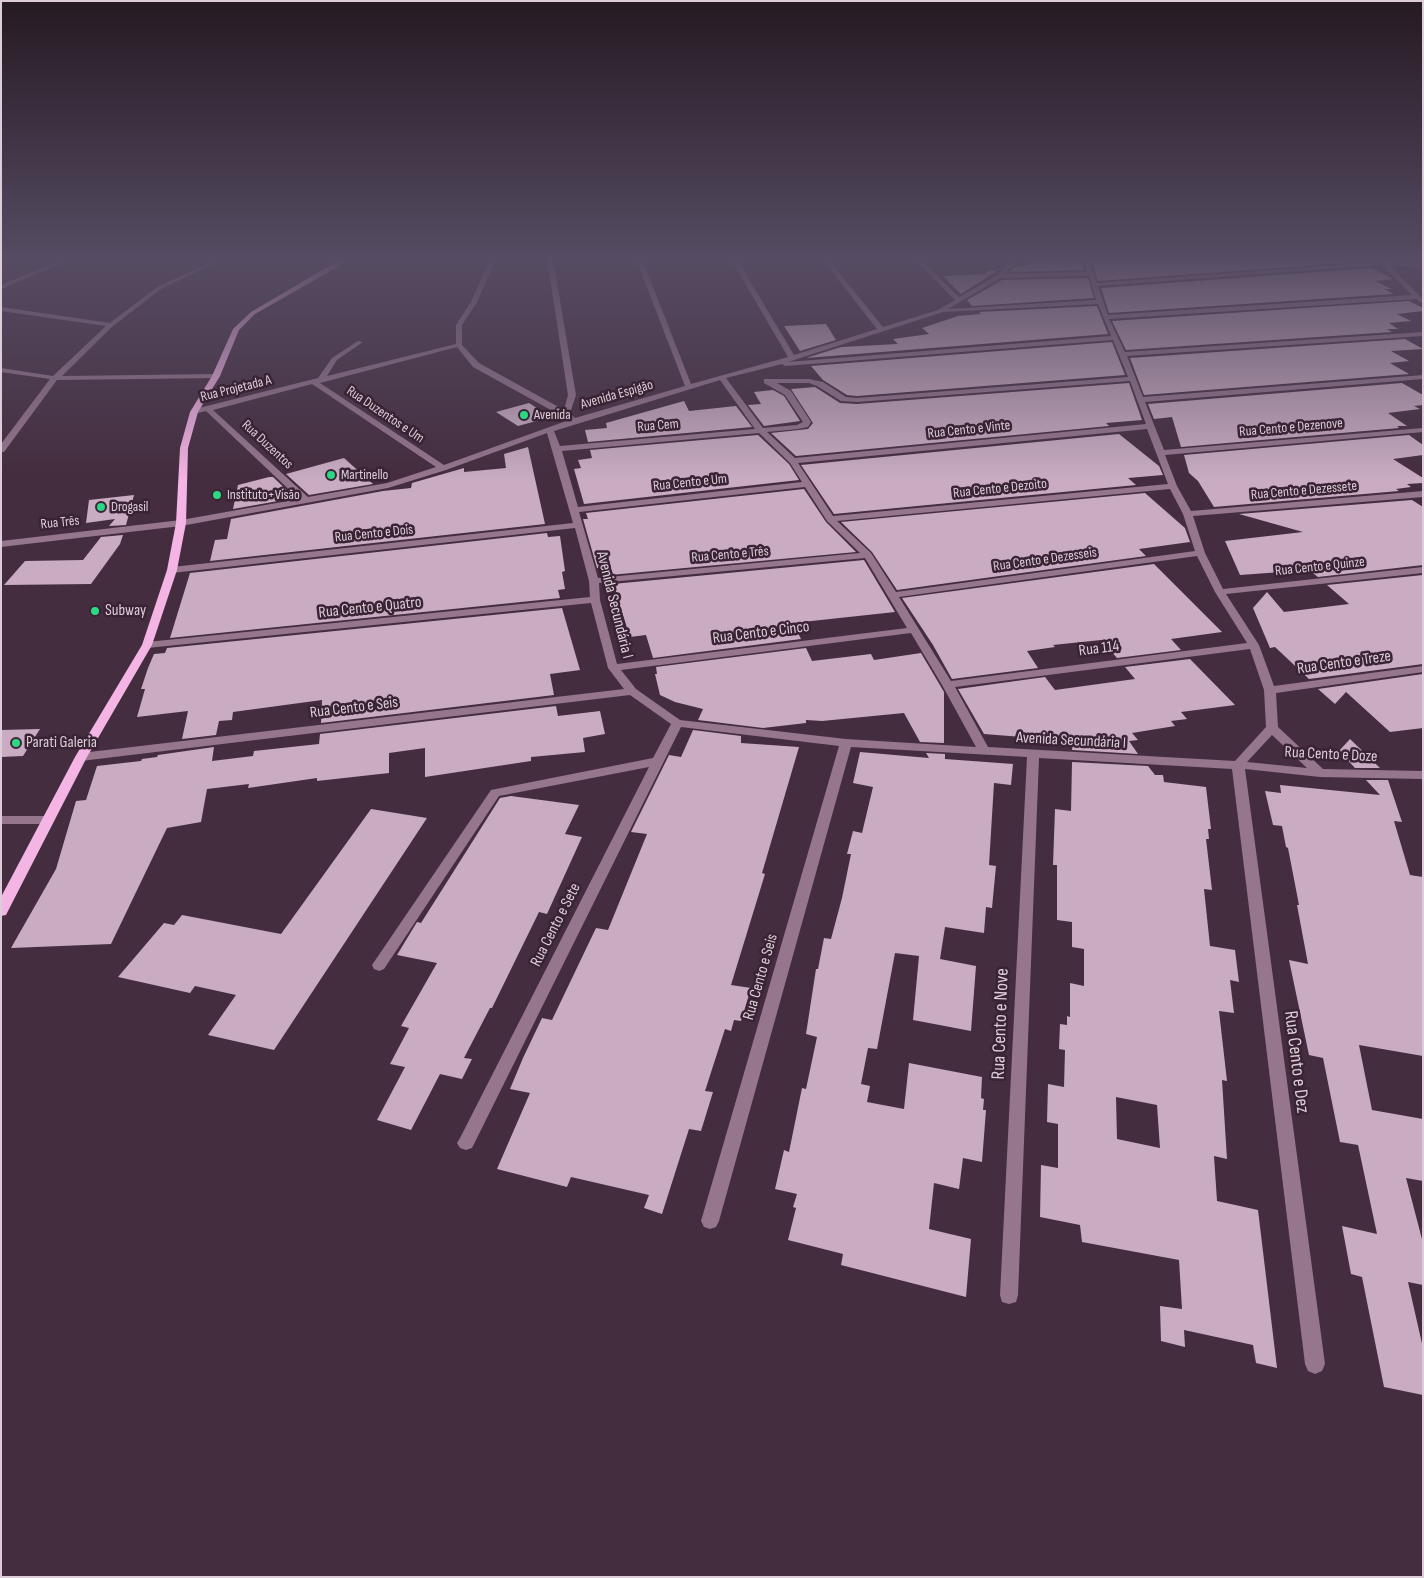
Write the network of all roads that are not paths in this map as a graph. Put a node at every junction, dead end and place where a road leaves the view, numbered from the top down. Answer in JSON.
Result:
{"nodes":[{"id":1,"x":103,"y":333,"type":"edge"},
{"id":2,"x":234,"y":333,"type":"edge"},
{"id":3,"x":459,"y":333,"type":"edge"},
{"id":4,"x":562,"y":333,"type":"edge"},
{"id":5,"x":668,"y":333,"type":"edge"},
{"id":6,"x":778,"y":333,"type":"edge"},
{"id":7,"x":869,"y":333,"type":"edge"},
{"id":8,"x":1112,"y":333,"type":"edge"},
{"id":9,"x":1423,"y":334,"type":"edge"},
{"id":10,"x":1114,"y":338,"type":"junction"},
{"id":11,"x":360,"y":342,"type":"dead end"},
{"id":12,"x":459,"y":345,"type":"junction"},
{"id":13,"x":1123,"y":354,"type":"junction"},
{"id":14,"x":792,"y":357,"type":"junction"},
{"id":15,"x":770,"y":365,"type":"junction"},
{"id":16,"x":1,"y":370,"type":"edge"},
{"id":17,"x":749,"y":370,"type":"junction"},
{"id":18,"x":216,"y":376,"type":"junction"},
{"id":19,"x":722,"y":377,"type":"junction"},
{"id":20,"x":1423,"y":377,"type":"edge"},
{"id":21,"x":55,"y":378,"type":"junction"},
{"id":22,"x":1130,"y":379,"type":"junction"},
{"id":23,"x":317,"y":381,"type":"junction"},
{"id":24,"x":767,"y":381,"type":"junction"},
{"id":25,"x":689,"y":387,"type":"junction"},
{"id":26,"x":1140,"y":400,"type":"junction"},
{"id":27,"x":208,"y":409,"type":"junction"},
{"id":28,"x":194,"y":412,"type":"junction"},
{"id":29,"x":566,"y":414,"type":"junction"},
{"id":30,"x":574,"y":421,"type":"junction"},
{"id":31,"x":1149,"y":426,"type":"junction"},
{"id":32,"x":549,"y":429,"type":"junction"},
{"id":33,"x":1423,"y":430,"type":"edge"},
{"id":34,"x":761,"y":431,"type":"junction"},
{"id":35,"x":557,"y":449,"type":"junction"},
{"id":36,"x":1,"y":450,"type":"edge"},
{"id":37,"x":1162,"y":453,"type":"junction"},
{"id":38,"x":793,"y":461,"type":"junction"},
{"id":39,"x":443,"y":468,"type":"junction"},
{"id":40,"x":808,"y":484,"type":"junction"},
{"id":41,"x":1173,"y":486,"type":"junction"},
{"id":42,"x":1423,"y":494,"type":"edge"},
{"id":43,"x":307,"y":501,"type":"junction"},
{"id":44,"x":574,"y":510,"type":"junction"},
{"id":45,"x":1188,"y":514,"type":"junction"},
{"id":46,"x":830,"y":519,"type":"junction"},
{"id":47,"x":182,"y":523,"type":"junction"},
{"id":48,"x":578,"y":525,"type":"junction"},
{"id":49,"x":1,"y":544,"type":"edge"},
{"id":50,"x":1200,"y":553,"type":"junction"},
{"id":51,"x":868,"y":555,"type":"junction"},
{"id":52,"x":172,"y":570,"type":"junction"},
{"id":53,"x":1423,"y":570,"type":"edge"},
{"id":54,"x":594,"y":581,"type":"junction"},
{"id":55,"x":1220,"y":592,"type":"junction"},
{"id":56,"x":894,"y":595,"type":"junction"},
{"id":57,"x":596,"y":600,"type":"junction"},
{"id":58,"x":913,"y":630,"type":"junction"},
{"id":59,"x":1254,"y":645,"type":"junction"},
{"id":60,"x":147,"y":646,"type":"junction"},
{"id":61,"x":613,"y":668,"type":"junction"},
{"id":62,"x":1423,"y":669,"type":"edge"},
{"id":63,"x":948,"y":685,"type":"junction"},
{"id":64,"x":1270,"y":690,"type":"junction"},
{"id":65,"x":632,"y":691,"type":"junction"},
{"id":66,"x":677,"y":723,"type":"junction"},
{"id":67,"x":1272,"y":728,"type":"junction"},
{"id":68,"x":846,"y":743,"type":"junction"},
{"id":69,"x":984,"y":751,"type":"junction"},
{"id":70,"x":1033,"y":755,"type":"junction"},
{"id":71,"x":81,"y":757,"type":"junction"},
{"id":72,"x":658,"y":760,"type":"junction"},
{"id":73,"x":1238,"y":764,"type":"junction"},
{"id":74,"x":1320,"y":773,"type":"junction"},
{"id":75,"x":1422,"y":776,"type":"edge"},
{"id":76,"x":1,"y":820,"type":"edge"},
{"id":77,"x":50,"y":820,"type":"junction"},
{"id":78,"x":1,"y":911,"type":"edge"},
{"id":79,"x":379,"y":965,"type":"dead end"},
{"id":80,"x":466,"y":1143,"type":"dead end"},
{"id":81,"x":710,"y":1221,"type":"dead end"},
{"id":82,"x":1009,"y":1295,"type":"dead end"},
{"id":83,"x":1315,"y":1364,"type":"dead end"}],
"edges":[{"from":1,"to":21,"type":"street"},
{"from":2,"to":18,"type":"main road"},
{"from":3,"to":12,"type":"street"},
{"from":4,"to":29,"type":"street"},
{"from":5,"to":25,"type":"street"},
{"from":6,"to":14,"type":"street"},
{"from":7,"to":14,"type":"street","name":"Avenida Espigão"},
{"from":8,"to":10,"type":"street"},
{"from":9,"to":13,"type":"street"},
{"from":10,"to":13,"type":"street"},
{"from":10,"to":15,"type":"street"},
{"from":11,"to":23,"type":"street"},
{"from":12,"to":23,"type":"street","name":"Rua Projetada A"},
{"from":12,"to":29,"type":"street"},
{"from":13,"to":22,"type":"street"},
{"from":14,"to":15,"type":"street","name":"Avenida Espigão"},
{"from":15,"to":17,"type":"street","name":"Avenida Espigão"},
{"from":16,"to":21,"type":"street"},
{"from":17,"to":19,"type":"street","name":"Avenida Espigão"},
{"from":17,"to":24,"type":"street"},
{"from":18,"to":21,"type":"street"},
{"from":18,"to":28,"type":"main road"},
{"from":19,"to":25,"type":"street","name":"Avenida Espigão"},
{"from":19,"to":34,"type":"street"},
{"from":20,"to":26,"type":"street"},
{"from":21,"to":36,"type":"street"},
{"from":22,"to":24,"type":"street"},
{"from":22,"to":26,"type":"street"},
{"from":23,"to":27,"type":"street","name":"Rua Projetada A"},
{"from":23,"to":39,"type":"street","name":"Rua Duzentos e Um"},
{"from":24,"to":34,"type":"street","name":"Rua Cem"},
{"from":25,"to":30,"type":"street","name":"Avenida Espigão"},
{"from":26,"to":31,"type":"street"},
{"from":27,"to":28,"type":"street","name":"Rua Projetada A"},
{"from":27,"to":43,"type":"street","name":"Rua Duzentos"},
{"from":28,"to":47,"type":"main road"},
{"from":29,"to":30,"type":"street"},
{"from":30,"to":32,"type":"street","name":"Avenida Espigão"},
{"from":31,"to":37,"type":"street"},
{"from":31,"to":38,"type":"street","name":"Rua Cento e Vinte"},
{"from":32,"to":35,"type":"street","name":"Avenida Secundária I"},
{"from":32,"to":39,"type":"street","name":"Avenida Espigão"},
{"from":33,"to":37,"type":"street","name":"Rua Cento e Dezenove"},
{"from":34,"to":35,"type":"street","name":"Rua Cem"},
{"from":34,"to":38,"type":"street"},
{"from":35,"to":44,"type":"street","name":"Avenida Secundária I"},
{"from":37,"to":41,"type":"street"},
{"from":38,"to":40,"type":"street"},
{"from":39,"to":43,"type":"street","name":"Avenida Espigão"},
{"from":40,"to":44,"type":"street","name":"Rua Cento e Um"},
{"from":40,"to":46,"type":"street"},
{"from":41,"to":45,"type":"street"},
{"from":41,"to":46,"type":"street","name":"Rua Cento e Dezoito"},
{"from":42,"to":45,"type":"street","name":"Rua Cento e Dezessete"},
{"from":43,"to":47,"type":"street","name":"Avenida Espigão"},
{"from":44,"to":48,"type":"street","name":"Avenida Secundária I"},
{"from":45,"to":50,"type":"street"},
{"from":46,"to":51,"type":"street"},
{"from":47,"to":49,"type":"street","name":"Rua Três"},
{"from":47,"to":52,"type":"main road"},
{"from":48,"to":52,"type":"street","name":"Rua Cento e Dois"},
{"from":48,"to":54,"type":"street","name":"Avenida Secundária I"},
{"from":50,"to":55,"type":"street"},
{"from":50,"to":56,"type":"street","name":"Rua Cento e Dezesseis"},
{"from":51,"to":54,"type":"street","name":"Rua Cento e Três"},
{"from":51,"to":56,"type":"street"},
{"from":52,"to":60,"type":"main road"},
{"from":53,"to":55,"type":"street","name":"Rua Cento e Quinze"},
{"from":54,"to":57,"type":"street","name":"Avenida Secundária I"},
{"from":55,"to":59,"type":"street"},
{"from":56,"to":58,"type":"street"},
{"from":57,"to":60,"type":"street","name":"Rua Cento e Quatro"},
{"from":57,"to":61,"type":"street","name":"Avenida Secundária I"},
{"from":58,"to":61,"type":"street","name":"Rua Cento e Cinco"},
{"from":58,"to":63,"type":"street"},
{"from":59,"to":63,"type":"street","name":"Rua 114"},
{"from":59,"to":64,"type":"street"},
{"from":60,"to":71,"type":"main road"},
{"from":61,"to":65,"type":"street","name":"Avenida Secundária I"},
{"from":62,"to":64,"type":"street","name":"Rua Cento e Treze"},
{"from":63,"to":69,"type":"street"},
{"from":64,"to":67,"type":"street"},
{"from":65,"to":66,"type":"street","name":"Avenida Secundária I"},
{"from":65,"to":71,"type":"street","name":"Rua Cento e Seis"},
{"from":66,"to":68,"type":"street","name":"Avenida Secundária I"},
{"from":66,"to":72,"type":"street","name":"Rua Cento e Sete"},
{"from":67,"to":73,"type":"street"},
{"from":67,"to":74,"type":"street"},
{"from":68,"to":69,"type":"street","name":"Avenida Secundária I"},
{"from":68,"to":81,"type":"street","name":"Rua Cento e Seis"},
{"from":69,"to":70,"type":"street","name":"Avenida Secundária I"},
{"from":70,"to":73,"type":"street","name":"Avenida Secundária I"},
{"from":70,"to":82,"type":"street","name":"Rua Cento e Nove"},
{"from":71,"to":77,"type":"main road"},
{"from":72,"to":79,"type":"street"},
{"from":72,"to":80,"type":"street","name":"Rua Cento e Sete"},
{"from":73,"to":74,"type":"street","name":"Rua Cento e Doze"},
{"from":73,"to":83,"type":"street","name":"Rua Cento e Dez"},
{"from":74,"to":75,"type":"street","name":"Rua Cento e Doze"},
{"from":76,"to":77,"type":"street"},
{"from":77,"to":78,"type":"main road"}]}
